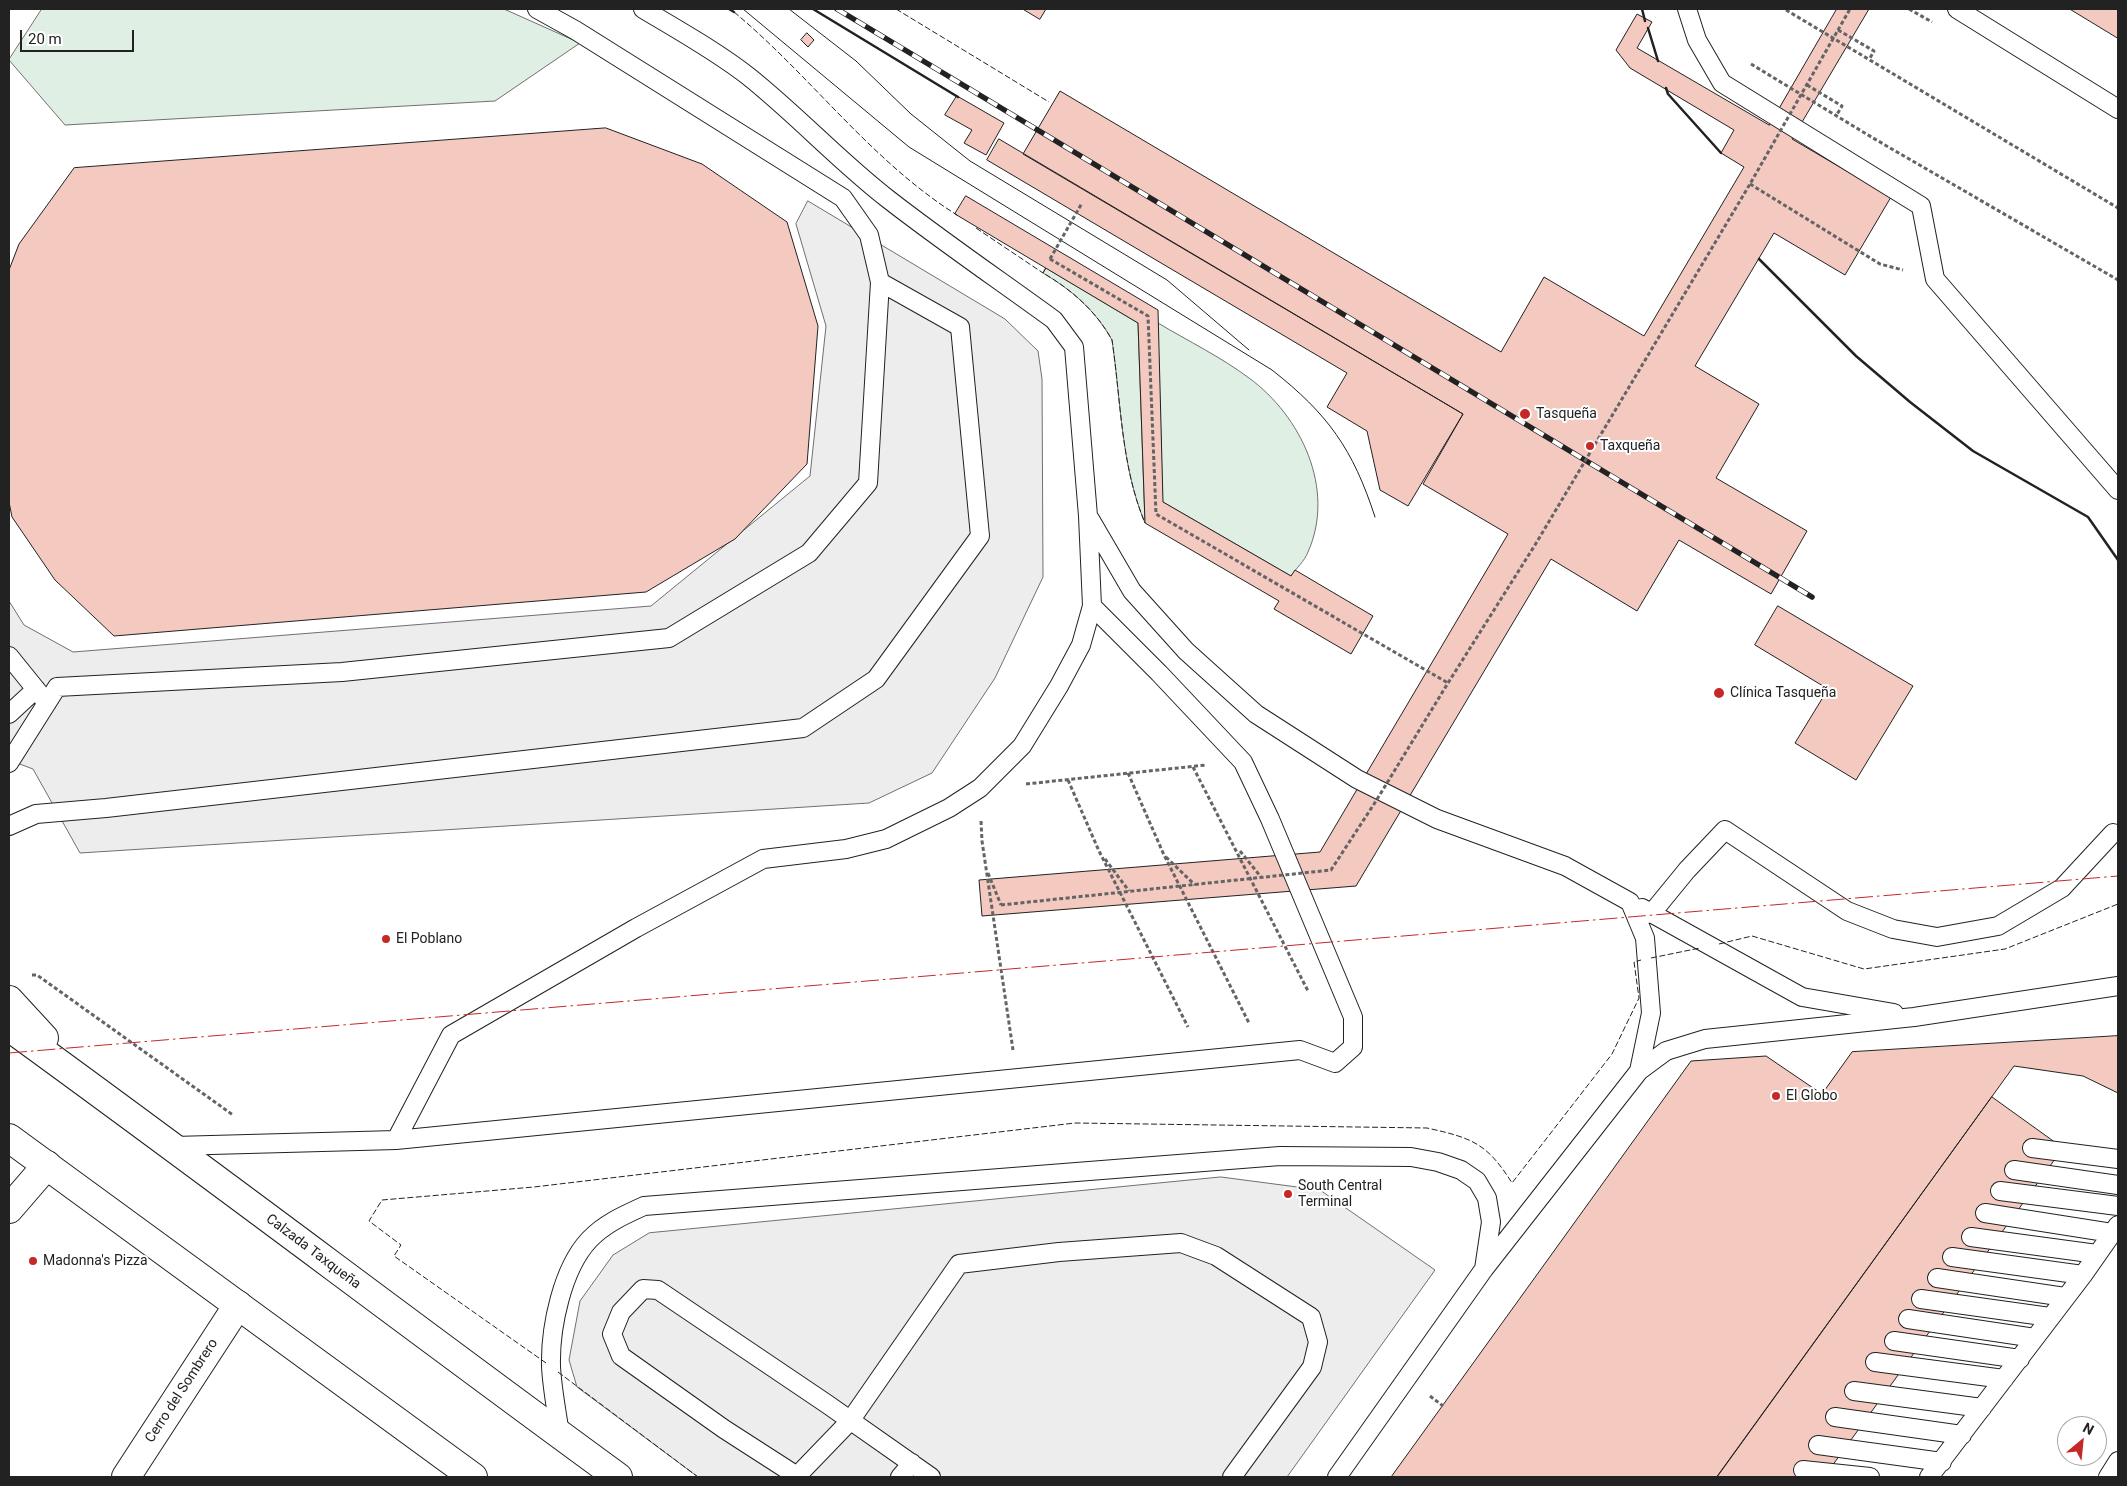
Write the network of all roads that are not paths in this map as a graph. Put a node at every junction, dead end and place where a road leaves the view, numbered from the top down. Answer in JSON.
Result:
{"nodes":[{"id":1,"x":537,"y":9,"type":"edge"},
{"id":2,"x":643,"y":9,"type":"edge"},
{"id":3,"x":1687,"y":9,"type":"edge"},
{"id":4,"x":1956,"y":9,"type":"edge"},
{"id":5,"x":2118,"y":109,"type":"edge"},
{"id":6,"x":880,"y":282,"type":"junction"},
{"id":7,"x":2118,"y":490,"type":"edge"},
{"id":8,"x":1088,"y":516,"type":"junction"},
{"id":9,"x":1092,"y":606,"type":"junction"},
{"id":10,"x":9,"y":656,"type":"edge"},
{"id":11,"x":36,"y":689,"type":"junction"},
{"id":12,"x":47,"y":703,"type":"junction"},
{"id":13,"x":9,"y":714,"type":"edge"},
{"id":14,"x":9,"y":763,"type":"edge"},
{"id":15,"x":9,"y":826,"type":"edge"},
{"id":16,"x":2114,"y":833,"type":"dead end"},
{"id":17,"x":1630,"y":902,"type":"junction"},
{"id":18,"x":1651,"y":914,"type":"junction"},
{"id":19,"x":2118,"y":986,"type":"edge"},
{"id":20,"x":9,"y":1000,"type":"edge"},
{"id":21,"x":1914,"y":1017,"type":"junction"},
{"id":22,"x":9,"y":1027,"type":"edge"},
{"id":23,"x":1639,"y":1070,"type":"junction"},
{"id":24,"x":86,"y":1083,"type":"junction"},
{"id":25,"x":9,"y":1138,"type":"edge"},
{"id":26,"x":396,"y":1140,"type":"junction"},
{"id":27,"x":174,"y":1146,"type":"junction"},
{"id":28,"x":2032,"y":1148,"type":"dead end"},
{"id":29,"x":2118,"y":1158,"type":"edge"},
{"id":30,"x":47,"y":1165,"type":"junction"},
{"id":31,"x":2014,"y":1170,"type":"dead end"},
{"id":32,"x":9,"y":1177,"type":"edge"},
{"id":33,"x":2118,"y":1185,"type":"edge"},
{"id":34,"x":2000,"y":1191,"type":"dead end"},
{"id":35,"x":2118,"y":1206,"type":"edge"},
{"id":36,"x":9,"y":1209,"type":"edge"},
{"id":37,"x":1985,"y":1213,"type":"dead end"},
{"id":38,"x":2115,"y":1229,"type":"edge"},
{"id":39,"x":1971,"y":1237,"type":"dead end"},
{"id":40,"x":2097,"y":1254,"type":"junction"},
{"id":41,"x":1952,"y":1257,"type":"dead end"},
{"id":42,"x":1484,"y":1269,"type":"junction"},
{"id":43,"x":2083,"y":1275,"type":"junction"},
{"id":44,"x":1937,"y":1278,"type":"dead end"},
{"id":45,"x":2066,"y":1297,"type":"junction"},
{"id":46,"x":1921,"y":1299,"type":"dead end"},
{"id":47,"x":238,"y":1305,"type":"junction"},
{"id":48,"x":2050,"y":1317,"type":"junction"},
{"id":49,"x":1908,"y":1319,"type":"dead end"},
{"id":50,"x":2035,"y":1338,"type":"junction"},
{"id":51,"x":1894,"y":1342,"type":"dead end"},
{"id":52,"x":2020,"y":1359,"type":"junction"},
{"id":53,"x":1874,"y":1362,"type":"dead end"},
{"id":54,"x":2004,"y":1379,"type":"junction"},
{"id":55,"x":1854,"y":1391,"type":"dead end"},
{"id":56,"x":1982,"y":1408,"type":"junction"},
{"id":57,"x":1835,"y":1418,"type":"dead end"},
{"id":58,"x":850,"y":1421,"type":"junction"},
{"id":59,"x":560,"y":1435,"type":"junction"},
{"id":60,"x":1962,"y":1435,"type":"junction"},
{"id":61,"x":1818,"y":1444,"type":"dead end"},
{"id":62,"x":2118,"y":1461,"type":"edge"},
{"id":63,"x":1942,"y":1462,"type":"junction"},
{"id":64,"x":912,"y":1464,"type":"junction"},
{"id":65,"x":1803,"y":1470,"type":"dead end"},
{"id":66,"x":797,"y":1476,"type":"edge"},
{"id":67,"x":126,"y":1477,"type":"edge"},
{"id":68,"x":473,"y":1477,"type":"edge"},
{"id":69,"x":618,"y":1477,"type":"edge"},
{"id":70,"x":900,"y":1477,"type":"edge"},
{"id":71,"x":931,"y":1477,"type":"edge"},
{"id":72,"x":1232,"y":1477,"type":"edge"},
{"id":73,"x":1337,"y":1477,"type":"edge"},
{"id":74,"x":1870,"y":1477,"type":"edge"},
{"id":75,"x":1929,"y":1477,"type":"edge"},
{"id":76,"x":2108,"y":1477,"type":"edge"}],
"edges":[{"from":1,"to":6,"type":"lane"},
{"from":2,"to":8,"type":"lane"},
{"from":3,"to":7,"type":"lane"},
{"from":4,"to":5,"type":"lane"},
{"from":6,"to":12,"type":"lane"},
{"from":6,"to":15,"type":"lane"},
{"from":8,"to":9,"type":"lane"},
{"from":8,"to":17,"type":"lane"},
{"from":9,"to":26,"type":"lane"},
{"from":9,"to":26,"type":"lane"},
{"from":10,"to":11,"type":"lane"},
{"from":11,"to":12,"type":"lane"},
{"from":11,"to":13,"type":"lane"},
{"from":12,"to":14,"type":"lane"},
{"from":16,"to":18,"type":"lane"},
{"from":17,"to":18,"type":"lane"},
{"from":17,"to":23,"type":"lane"},
{"from":18,"to":21,"type":"lane"},
{"from":19,"to":21,"type":"lane"},
{"from":20,"to":24,"type":"main road"},
{"from":21,"to":23,"type":"lane"},
{"from":22,"to":24,"type":"main road","name":"Calzada Taxqueña"},
{"from":23,"to":42,"type":"lane"},
{"from":24,"to":27,"type":"main road","name":"Calzada Taxqueña"},
{"from":25,"to":30,"type":"main road"},
{"from":26,"to":27,"type":"lane"},
{"from":27,"to":59,"type":"main road","name":"Calzada Taxqueña"},
{"from":28,"to":29,"type":"lane"},
{"from":30,"to":32,"type":"main road"},
{"from":30,"to":36,"type":"main road"},
{"from":30,"to":47,"type":"main road"},
{"from":31,"to":33,"type":"lane"},
{"from":34,"to":35,"type":"lane"},
{"from":37,"to":38,"type":"lane"},
{"from":38,"to":40,"type":"lane"},
{"from":39,"to":40,"type":"lane"},
{"from":40,"to":43,"type":"lane"},
{"from":41,"to":43,"type":"lane"},
{"from":42,"to":59,"type":"lane"},
{"from":42,"to":73,"type":"lane"},
{"from":43,"to":45,"type":"lane"},
{"from":44,"to":45,"type":"lane"},
{"from":45,"to":48,"type":"lane"},
{"from":46,"to":48,"type":"lane"},
{"from":47,"to":67,"type":"main road","name":"Cerro del Sombrero"},
{"from":47,"to":68,"type":"main road"},
{"from":48,"to":50,"type":"lane"},
{"from":49,"to":50,"type":"lane"},
{"from":50,"to":52,"type":"lane"},
{"from":51,"to":52,"type":"lane"},
{"from":52,"to":54,"type":"lane"},
{"from":53,"to":54,"type":"lane"},
{"from":54,"to":56,"type":"lane"},
{"from":55,"to":56,"type":"lane"},
{"from":56,"to":60,"type":"lane"},
{"from":57,"to":60,"type":"lane"},
{"from":58,"to":64,"type":"lane"},
{"from":58,"to":66,"type":"lane"},
{"from":58,"to":66,"type":"lane"},
{"from":58,"to":72,"type":"lane"},
{"from":59,"to":69,"type":"main road","name":"Calzada Taxqueña"},
{"from":60,"to":63,"type":"lane"},
{"from":61,"to":63,"type":"lane"},
{"from":62,"to":76,"type":"lane"},
{"from":63,"to":75,"type":"lane"},
{"from":64,"to":70,"type":"lane"},
{"from":64,"to":71,"type":"lane"},
{"from":65,"to":74,"type":"lane"}]}
